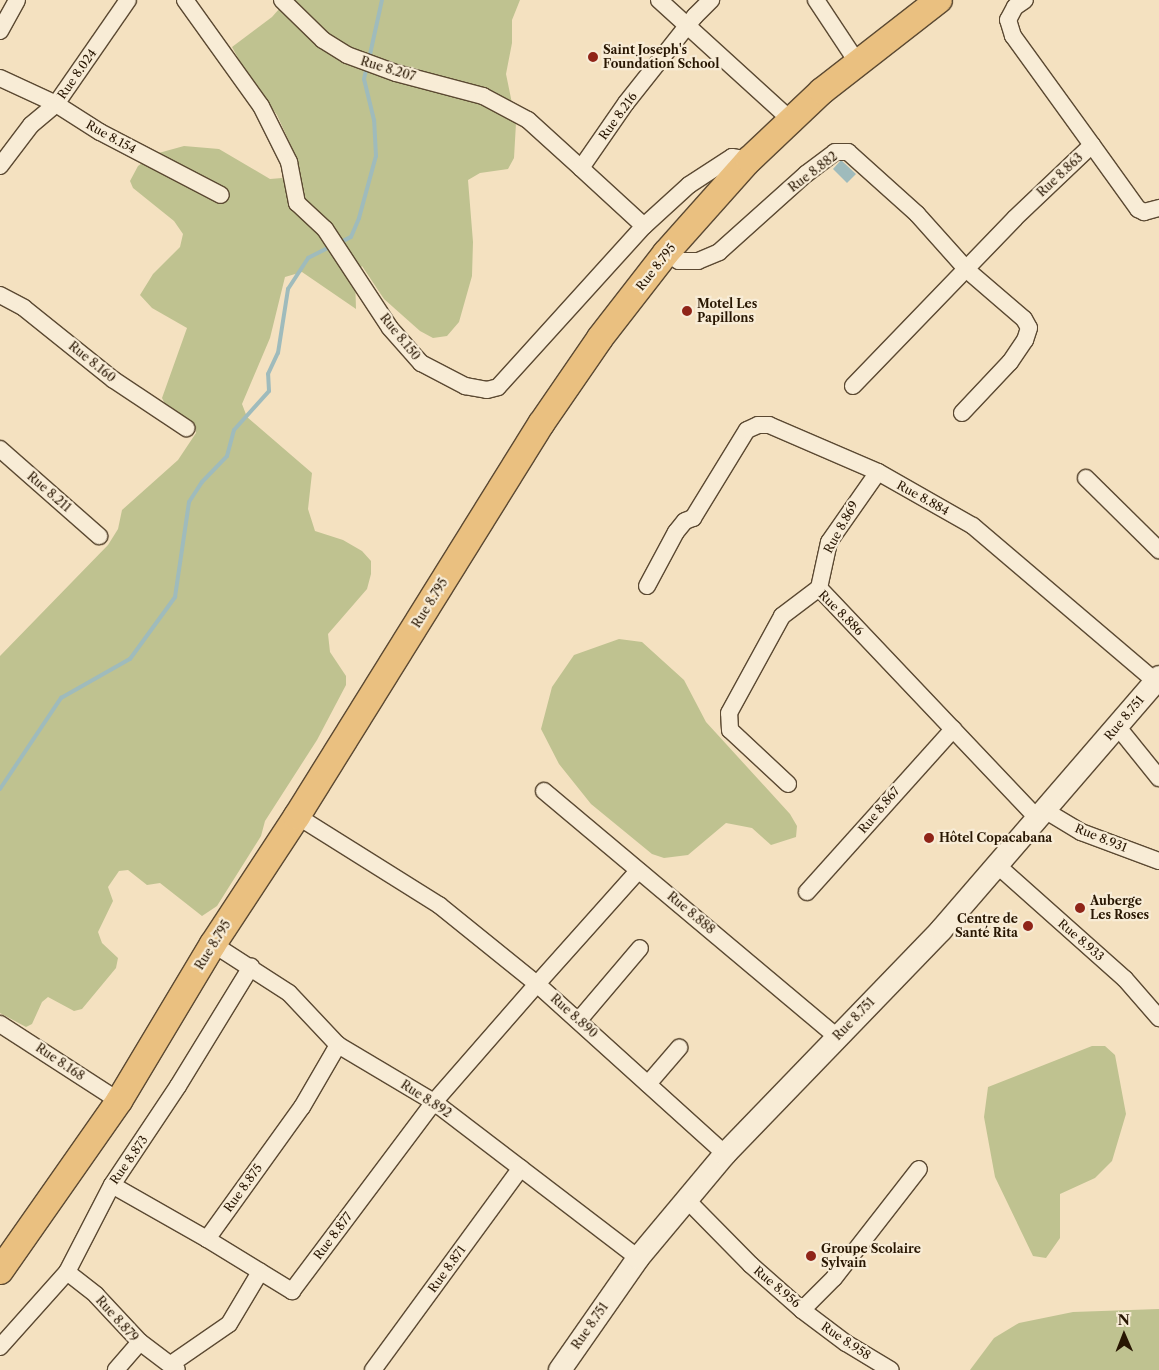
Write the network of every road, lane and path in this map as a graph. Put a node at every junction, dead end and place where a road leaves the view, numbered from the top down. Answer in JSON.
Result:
{"nodes":[{"id":1,"x":17,"y":0,"type":"edge"},
{"id":2,"x":128,"y":0,"type":"edge"},
{"id":3,"x":185,"y":0,"type":"edge"},
{"id":4,"x":282,"y":0,"type":"edge"},
{"id":5,"x":659,"y":0,"type":"edge"},
{"id":6,"x":712,"y":0,"type":"edge"},
{"id":7,"x":816,"y":0,"type":"edge"},
{"id":8,"x":939,"y":0,"type":"edge"},
{"id":9,"x":1025,"y":0,"type":"edge"},
{"id":10,"x":689,"y":28,"type":"junction"},
{"id":11,"x":0,"y":31,"type":"edge"},
{"id":12,"x":857,"y":62,"type":"junction"},
{"id":13,"x":0,"y":78,"type":"edge"},
{"id":14,"x":56,"y":104,"type":"junction"},
{"id":15,"x":790,"y":119,"type":"junction"},
{"id":16,"x":1092,"y":145,"type":"junction"},
{"id":17,"x":749,"y":160,"type":"junction"},
{"id":18,"x":0,"y":166,"type":"edge"},
{"id":19,"x":582,"y":168,"type":"junction"},
{"id":20,"x":221,"y":195,"type":"dead end"},
{"id":21,"x":1159,"y":208,"type":"edge"},
{"id":22,"x":644,"y":226,"type":"junction"},
{"id":23,"x":666,"y":253,"type":"junction"},
{"id":24,"x":967,"y":270,"type":"junction"},
{"id":25,"x":0,"y":295,"type":"edge"},
{"id":26,"x":853,"y":386,"type":"dead end"},
{"id":27,"x":962,"y":413,"type":"dead end"},
{"id":28,"x":186,"y":428,"type":"dead end"},
{"id":29,"x":0,"y":449,"type":"edge"},
{"id":30,"x":878,"y":472,"type":"junction"},
{"id":31,"x":1086,"y":478,"type":"dead end"},
{"id":32,"x":99,"y":536,"type":"dead end"},
{"id":33,"x":1159,"y":550,"type":"edge"},
{"id":34,"x":647,"y":586,"type":"dead end"},
{"id":35,"x":819,"y":588,"type":"junction"},
{"id":36,"x":1157,"y":679,"type":"edge"},
{"id":37,"x":1117,"y":726,"type":"junction"},
{"id":38,"x":952,"y":729,"type":"junction"},
{"id":39,"x":1159,"y":778,"type":"edge"},
{"id":40,"x":788,"y":784,"type":"dead end"},
{"id":41,"x":544,"y":791,"type":"dead end"},
{"id":42,"x":1042,"y":815,"type":"junction"},
{"id":43,"x":297,"y":816,"type":"junction"},
{"id":44,"x":1159,"y":861,"type":"edge"},
{"id":45,"x":998,"y":866,"type":"junction"},
{"id":46,"x":638,"y":872,"type":"junction"},
{"id":47,"x":807,"y":892,"type":"dead end"},
{"id":48,"x":213,"y":944,"type":"junction"},
{"id":49,"x":640,"y":948,"type":"dead end"},
{"id":50,"x":251,"y":967,"type":"junction"},
{"id":51,"x":537,"y":984,"type":"junction"},
{"id":52,"x":1159,"y":1018,"type":"edge"},
{"id":53,"x":579,"y":1020,"type":"junction"},
{"id":54,"x":0,"y":1024,"type":"edge"},
{"id":55,"x":837,"y":1037,"type":"junction"},
{"id":56,"x":338,"y":1045,"type":"junction"},
{"id":57,"x":679,"y":1048,"type":"dead end"},
{"id":58,"x":648,"y":1084,"type":"junction"},
{"id":59,"x":119,"y":1101,"type":"junction"},
{"id":60,"x":434,"y":1102,"type":"junction"},
{"id":61,"x":725,"y":1154,"type":"junction"},
{"id":62,"x":521,"y":1168,"type":"junction"},
{"id":63,"x":919,"y":1169,"type":"dead end"},
{"id":64,"x":112,"y":1185,"type":"junction"},
{"id":65,"x":686,"y":1200,"type":"junction"},
{"id":66,"x":207,"y":1240,"type":"junction"},
{"id":67,"x":638,"y":1258,"type":"junction"},
{"id":68,"x":0,"y":1271,"type":"edge"},
{"id":69,"x":68,"y":1272,"type":"junction"},
{"id":70,"x":260,"y":1272,"type":"junction"},
{"id":71,"x":802,"y":1310,"type":"junction"},
{"id":72,"x":140,"y":1342,"type":"junction"},
{"id":73,"x":0,"y":1347,"type":"edge"},
{"id":74,"x":174,"y":1367,"type":"edge"},
{"id":75,"x":116,"y":1370,"type":"edge"},
{"id":76,"x":373,"y":1370,"type":"edge"},
{"id":77,"x":560,"y":1370,"type":"edge"},
{"id":78,"x":890,"y":1370,"type":"edge"}],
"edges":[{"from":1,"to":11,"type":"street"},
{"from":2,"to":14,"type":"street","name":"Rue 8.024"},
{"from":3,"to":22,"type":"street","name":"Rue 8.150"},
{"from":4,"to":19,"type":"street","name":"Rue 8.207"},
{"from":5,"to":10,"type":"street"},
{"from":6,"to":10,"type":"street","name":"Rue 8.216"},
{"from":7,"to":12,"type":"street"},
{"from":8,"to":12,"type":"highway","name":"Rue 8.795"},
{"from":9,"to":16,"type":"street","name":"Rue 8.863"},
{"from":10,"to":15,"type":"street"},
{"from":10,"to":19,"type":"street","name":"Rue 8.216"},
{"from":12,"to":15,"type":"highway","name":"Rue 8.795"},
{"from":13,"to":14,"type":"street","name":"Rue 8.154"},
{"from":14,"to":18,"type":"street","name":"Rue 8.024"},
{"from":14,"to":20,"type":"street","name":"Rue 8.154"},
{"from":15,"to":17,"type":"highway","name":"Rue 8.795"},
{"from":16,"to":21,"type":"street"},
{"from":16,"to":24,"type":"street","name":"Rue 8.863"},
{"from":17,"to":22,"type":"street","name":"Rue 8.150"},
{"from":17,"to":23,"type":"highway","name":"Rue 8.795"},
{"from":19,"to":22,"type":"street"},
{"from":23,"to":24,"type":"street","name":"Rue 8.882"},
{"from":23,"to":43,"type":"highway","name":"Rue 8.795"},
{"from":24,"to":26,"type":"street","name":"Rue 8.863"},
{"from":24,"to":27,"type":"street"},
{"from":25,"to":28,"type":"street","name":"Rue 8.160"},
{"from":29,"to":32,"type":"street","name":"Rue 8.211"},
{"from":30,"to":34,"type":"street","name":"Rue 8.884"},
{"from":30,"to":35,"type":"street","name":"Rue 8.869"},
{"from":30,"to":36,"type":"street","name":"Rue 8.884"},
{"from":31,"to":33,"type":"street"},
{"from":35,"to":38,"type":"street","name":"Rue 8.886"},
{"from":35,"to":40,"type":"street","name":"Rue 8.886"},
{"from":36,"to":37,"type":"main road","name":"Rue 8.751"},
{"from":37,"to":39,"type":"street"},
{"from":37,"to":42,"type":"main road","name":"Rue 8.751"},
{"from":38,"to":42,"type":"street","name":"Rue 8.886"},
{"from":38,"to":47,"type":"street","name":"Rue 8.867"},
{"from":41,"to":46,"type":"street","name":"Rue 8.888"},
{"from":42,"to":44,"type":"street","name":"Rue 8.931"},
{"from":42,"to":45,"type":"main road","name":"Rue 8.751"},
{"from":43,"to":48,"type":"highway","name":"Rue 8.795"},
{"from":43,"to":51,"type":"street","name":"Rue 8.890"},
{"from":45,"to":52,"type":"street","name":"Rue 8.933"},
{"from":45,"to":55,"type":"main road","name":"Rue 8.751"},
{"from":46,"to":51,"type":"street"},
{"from":46,"to":55,"type":"street","name":"Rue 8.888"},
{"from":48,"to":50,"type":"street","name":"Rue 8.892"},
{"from":48,"to":59,"type":"highway","name":"Rue 8.795"},
{"from":49,"to":53,"type":"street"},
{"from":50,"to":56,"type":"street","name":"Rue 8.892"},
{"from":50,"to":64,"type":"street","name":"Rue 8.873"},
{"from":51,"to":53,"type":"street","name":"Rue 8.890"},
{"from":51,"to":60,"type":"street"},
{"from":53,"to":58,"type":"street","name":"Rue 8.890"},
{"from":54,"to":59,"type":"street","name":"Rue 8.168"},
{"from":55,"to":61,"type":"main road","name":"Rue 8.751"},
{"from":56,"to":60,"type":"street","name":"Rue 8.892"},
{"from":56,"to":66,"type":"street","name":"Rue 8.875"},
{"from":57,"to":58,"type":"street"},
{"from":58,"to":61,"type":"street","name":"Rue 8.890"},
{"from":59,"to":68,"type":"highway","name":"Rue 8.795"},
{"from":60,"to":62,"type":"street","name":"Rue 8.892"},
{"from":60,"to":70,"type":"street","name":"Rue 8.877"},
{"from":61,"to":65,"type":"main road","name":"Rue 8.751"},
{"from":62,"to":67,"type":"street","name":"Rue 8.892"},
{"from":62,"to":76,"type":"street","name":"Rue 8.871"},
{"from":63,"to":71,"type":"street","name":"Rue 8.956"},
{"from":64,"to":66,"type":"street"},
{"from":64,"to":69,"type":"street","name":"Rue 8.873"},
{"from":65,"to":67,"type":"main road","name":"Rue 8.751"},
{"from":65,"to":71,"type":"street","name":"Rue 8.956"},
{"from":66,"to":70,"type":"street","name":"Rue 8.877"},
{"from":67,"to":77,"type":"main road","name":"Rue 8.751"},
{"from":69,"to":72,"type":"street","name":"Rue 8.879"},
{"from":69,"to":73,"type":"street","name":"Rue 8.873"},
{"from":70,"to":74,"type":"street"},
{"from":71,"to":78,"type":"street","name":"Rue 8.958"},
{"from":72,"to":74,"type":"street"},
{"from":72,"to":75,"type":"street","name":"Rue 8.879"}]}
